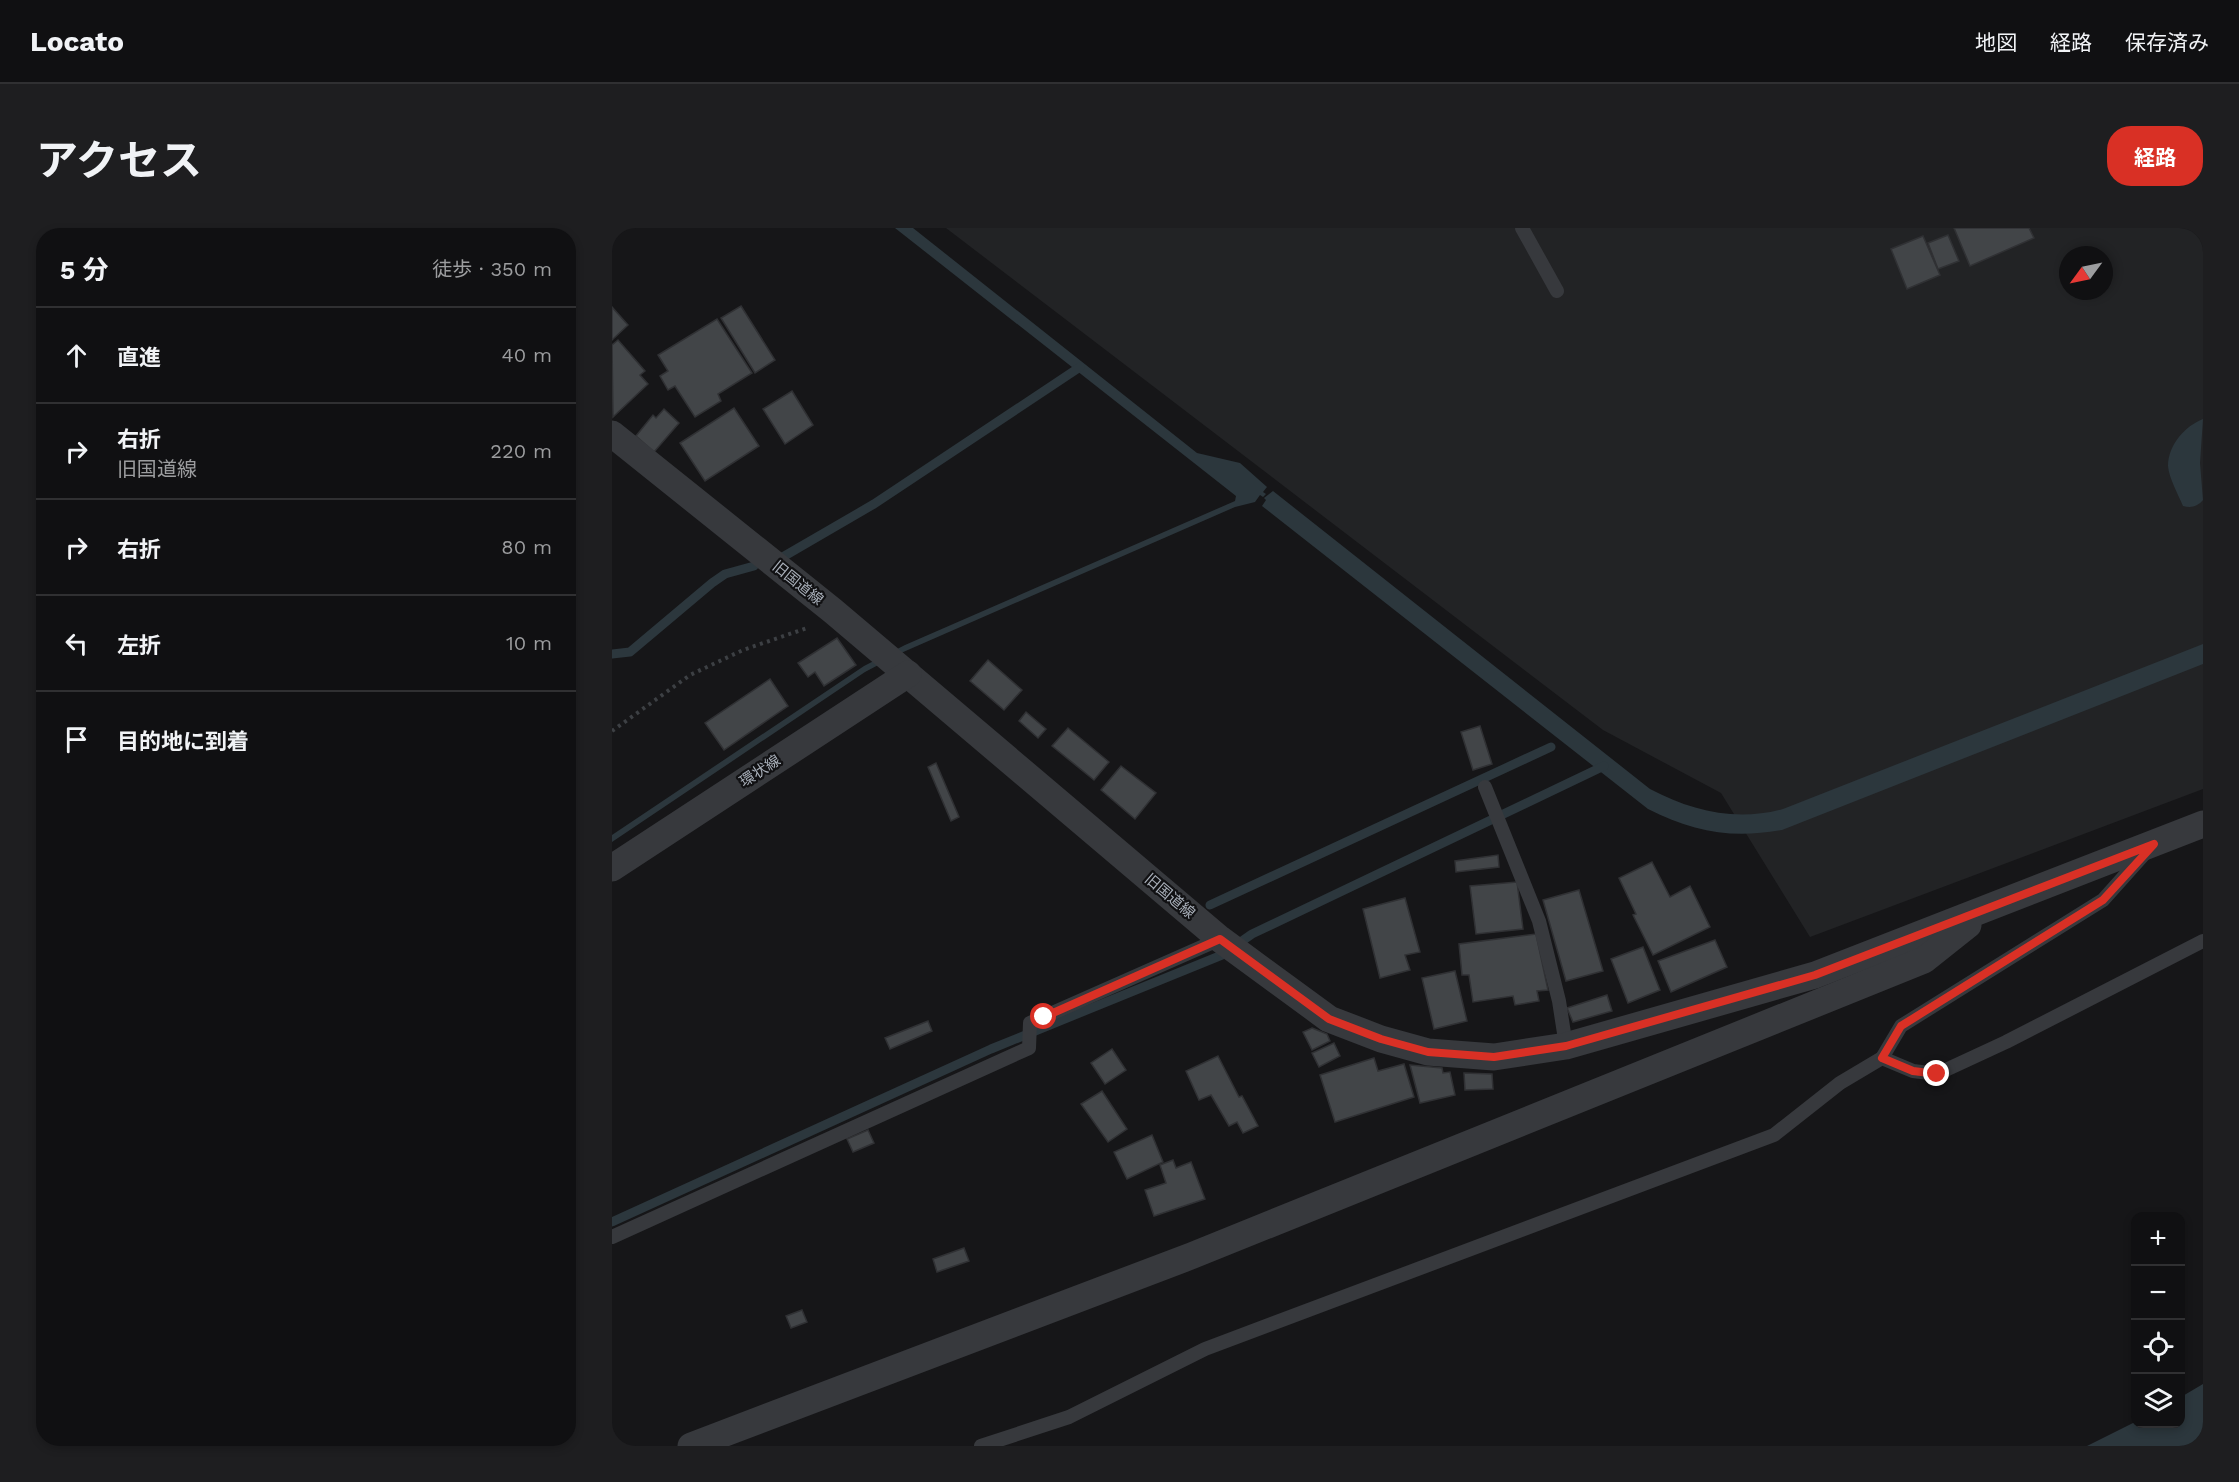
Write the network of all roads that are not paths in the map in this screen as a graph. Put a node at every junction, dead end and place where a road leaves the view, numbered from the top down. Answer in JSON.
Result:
{"nodes":[{"id":1,"x":1522,"y":228,"type":"edge"},
{"id":2,"x":1557,"y":291,"type":"dead end"},
{"id":3,"x":612,"y":434,"type":"edge"},
{"id":4,"x":908,"y":674,"type":"junction"},
{"id":5,"x":1485,"y":787,"type":"dead end"},
{"id":6,"x":2203,"y":824,"type":"edge"},
{"id":7,"x":2154,"y":844,"type":"junction"},
{"id":8,"x":612,"y":868,"type":"edge"},
{"id":9,"x":1989,"y":908,"type":"junction"},
{"id":10,"x":1220,"y":939,"type":"junction"},
{"id":11,"x":2203,"y":941,"type":"edge"},
{"id":12,"x":1566,"y":1046,"type":"junction"},
{"id":13,"x":1882,"y":1058,"type":"junction"},
{"id":14,"x":612,"y":1237,"type":"edge"},
{"id":15,"x":691,"y":1446,"type":"edge"},
{"id":16,"x":981,"y":1446,"type":"edge"}],
"edges":[{"from":1,"to":2,"type":"lane"},
{"from":3,"to":4,"type":"street","name":"旧国道線"},
{"from":4,"to":8,"type":"street","name":"環状線"},
{"from":4,"to":10,"type":"street","name":"旧国道線"},
{"from":5,"to":12,"type":"lane"},
{"from":6,"to":7,"type":"street","name":"旧国道線"},
{"from":7,"to":9,"type":"street","name":"旧国道線"},
{"from":7,"to":13,"type":"lane"},
{"from":9,"to":12,"type":"street","name":"旧国道線"},
{"from":9,"to":15,"type":"street"},
{"from":10,"to":12,"type":"street","name":"旧国道線"},
{"from":10,"to":14,"type":"lane"},
{"from":11,"to":13,"type":"lane"},
{"from":13,"to":16,"type":"lane"}]}
